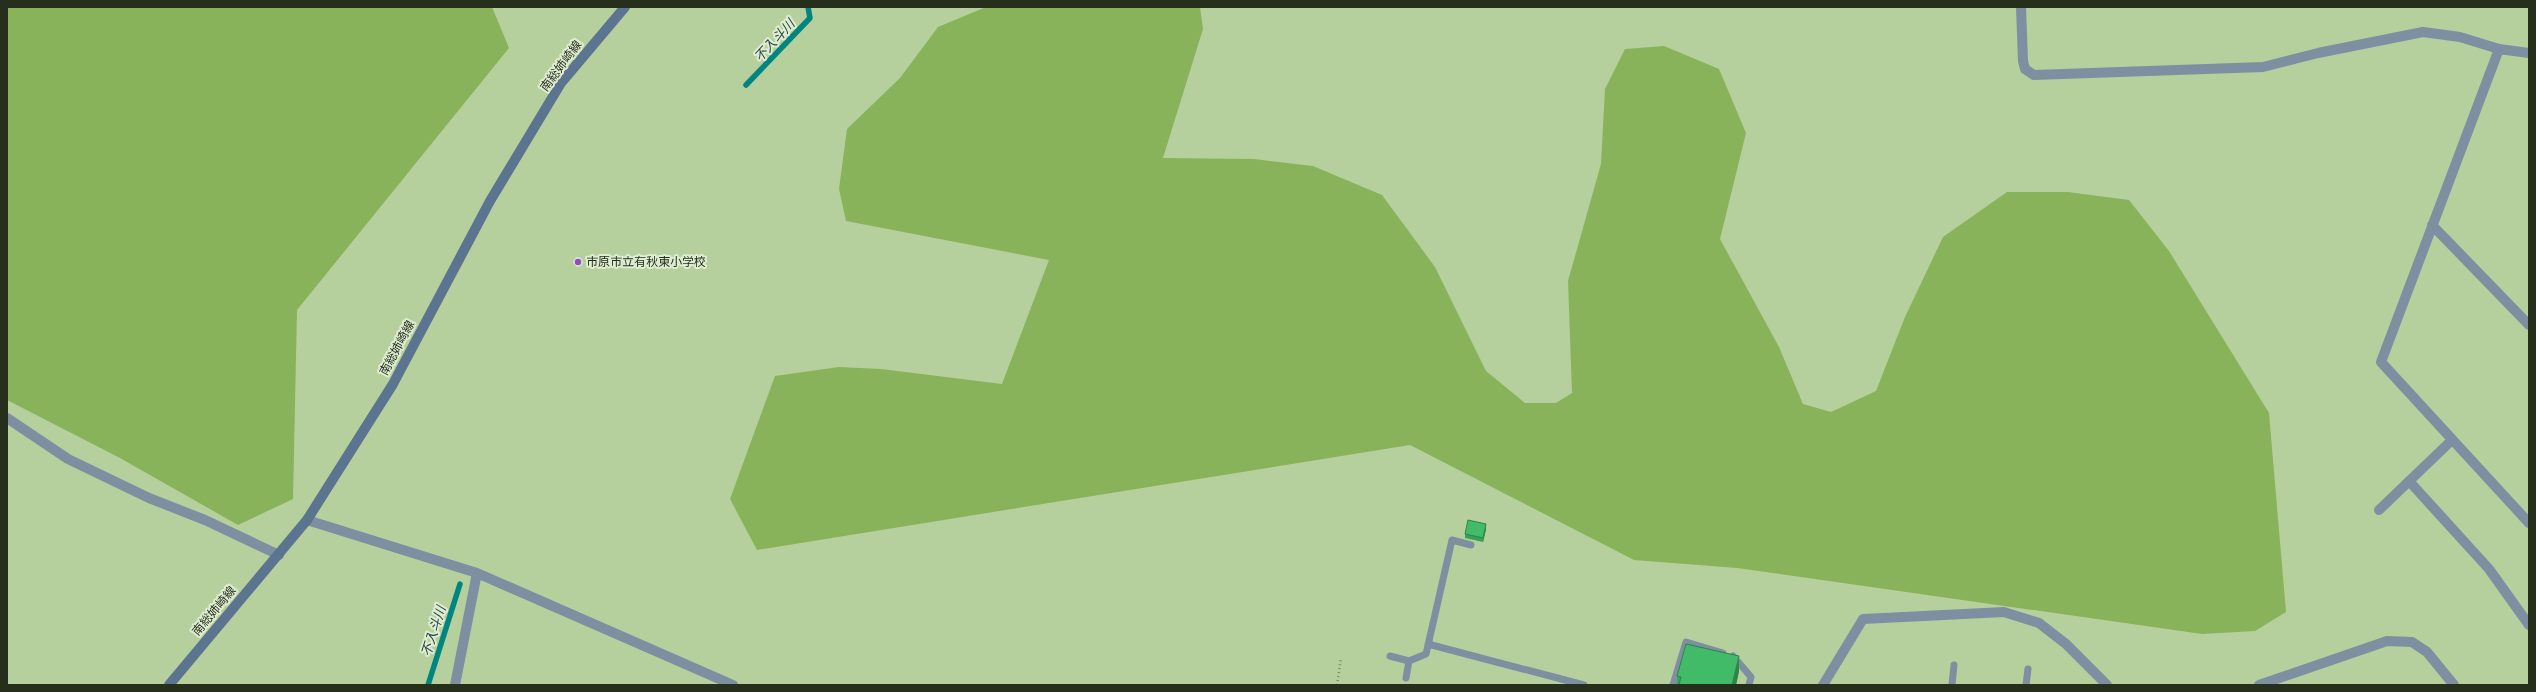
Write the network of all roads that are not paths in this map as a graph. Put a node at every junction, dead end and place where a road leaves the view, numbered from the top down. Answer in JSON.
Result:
{"nodes":[{"id":1,"x":625,"y":7,"type":"edge"},
{"id":2,"x":2021,"y":7,"type":"edge"},
{"id":3,"x":2499,"y":49,"type":"junction"},
{"id":4,"x":2529,"y":53,"type":"edge"},
{"id":5,"x":2432,"y":225,"type":"junction"},
{"id":6,"x":2529,"y":325,"type":"edge"},
{"id":7,"x":7,"y":418,"type":"edge"},
{"id":8,"x":2452,"y":440,"type":"junction"},
{"id":9,"x":2409,"y":481,"type":"junction"},
{"id":10,"x":2379,"y":510,"type":"dead end"},
{"id":11,"x":307,"y":520,"type":"junction"},
{"id":12,"x":2529,"y":523,"type":"edge"},
{"id":13,"x":1471,"y":545,"type":"dead end"},
{"id":14,"x":279,"y":555,"type":"junction"},
{"id":15,"x":477,"y":573,"type":"junction"},
{"id":16,"x":2529,"y":625,"type":"edge"},
{"id":17,"x":1428,"y":644,"type":"junction"},
{"id":18,"x":1390,"y":656,"type":"dead end"},
{"id":19,"x":1409,"y":661,"type":"junction"},
{"id":20,"x":1954,"y":665,"type":"dead end"},
{"id":21,"x":2028,"y":669,"type":"dead end"},
{"id":22,"x":1406,"y":678,"type":"dead end"},
{"id":23,"x":169,"y":685,"type":"edge"},
{"id":24,"x":454,"y":685,"type":"edge"},
{"id":25,"x":733,"y":685,"type":"edge"},
{"id":26,"x":1584,"y":685,"type":"edge"},
{"id":27,"x":1673,"y":685,"type":"edge"},
{"id":28,"x":1749,"y":685,"type":"edge"},
{"id":29,"x":1823,"y":685,"type":"edge"},
{"id":30,"x":1952,"y":685,"type":"edge"},
{"id":31,"x":2026,"y":685,"type":"edge"},
{"id":32,"x":2107,"y":685,"type":"edge"},
{"id":33,"x":2260,"y":685,"type":"edge"},
{"id":34,"x":2454,"y":685,"type":"edge"}],
"edges":[{"from":1,"to":11,"type":"main road","name":"南総姉崎線"},
{"from":2,"to":3,"type":"street"},
{"from":3,"to":4,"type":"street"},
{"from":3,"to":5,"type":"street"},
{"from":5,"to":6,"type":"street"},
{"from":5,"to":8,"type":"street"},
{"from":7,"to":14,"type":"street"},
{"from":8,"to":9,"type":"street"},
{"from":8,"to":12,"type":"street"},
{"from":9,"to":10,"type":"street"},
{"from":9,"to":16,"type":"street"},
{"from":11,"to":14,"type":"main road","name":"南総姉崎線"},
{"from":11,"to":15,"type":"street"},
{"from":13,"to":17,"type":"lane"},
{"from":14,"to":23,"type":"main road","name":"南総姉崎線"},
{"from":15,"to":24,"type":"street"},
{"from":15,"to":25,"type":"street"},
{"from":17,"to":19,"type":"lane"},
{"from":17,"to":26,"type":"lane"},
{"from":18,"to":19,"type":"lane"},
{"from":19,"to":22,"type":"lane"},
{"from":20,"to":30,"type":"lane"},
{"from":21,"to":31,"type":"lane"},
{"from":27,"to":28,"type":"lane"},
{"from":29,"to":32,"type":"street"},
{"from":33,"to":34,"type":"street"}]}
